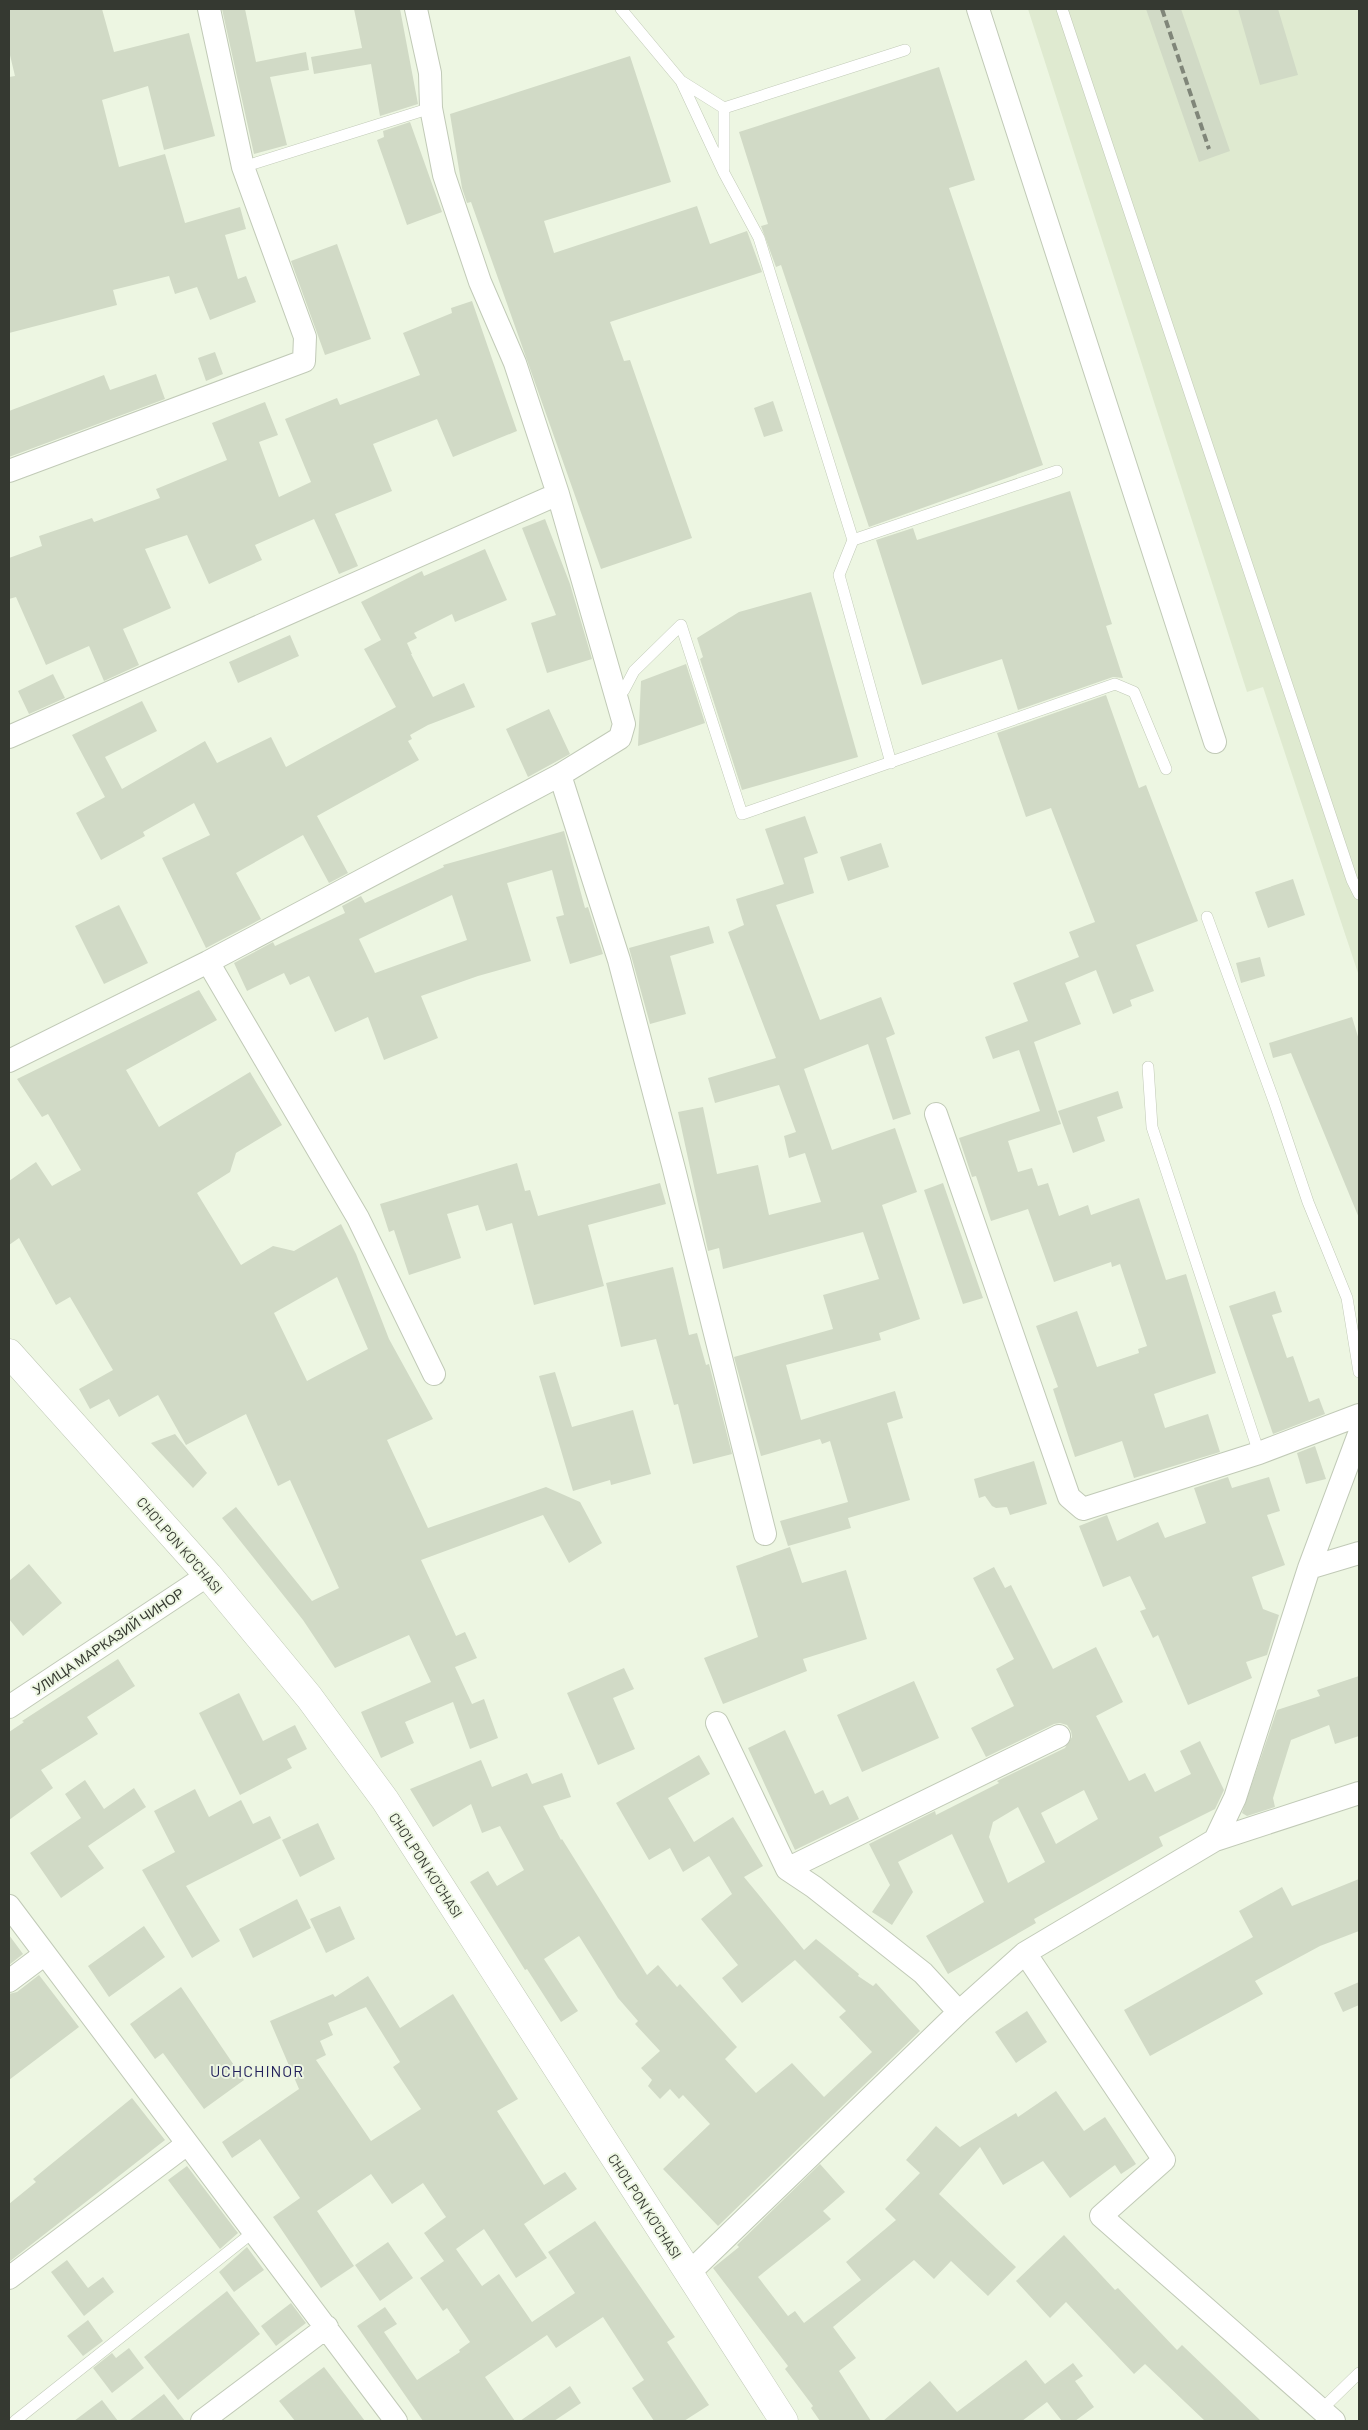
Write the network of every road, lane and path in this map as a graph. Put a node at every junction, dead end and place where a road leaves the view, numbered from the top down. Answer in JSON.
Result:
{"nodes":[{"id":1,"x":209,"y":9,"type":"edge"},
{"id":2,"x":416,"y":9,"type":"edge"},
{"id":3,"x":621,"y":9,"type":"edge"},
{"id":4,"x":978,"y":9,"type":"edge"},
{"id":5,"x":1062,"y":9,"type":"edge"},
{"id":6,"x":905,"y":50,"type":"dead end"},
{"id":7,"x":681,"y":80,"type":"junction"},
{"id":8,"x":432,"y":108,"type":"junction"},
{"id":9,"x":724,"y":108,"type":"junction"},
{"id":10,"x":243,"y":167,"type":"junction"},
{"id":11,"x":724,"y":173,"type":"junction"},
{"id":12,"x":9,"y":471,"type":"edge"},
{"id":13,"x":1057,"y":471,"type":"dead end"},
{"id":14,"x":558,"y":494,"type":"junction"},
{"id":15,"x":853,"y":540,"type":"junction"},
{"id":16,"x":617,"y":697,"type":"junction"},
{"id":17,"x":10,"y":730,"type":"edge"},
{"id":18,"x":1215,"y":742,"type":"dead end"},
{"id":19,"x":892,"y":763,"type":"junction"},
{"id":20,"x":1166,"y":769,"type":"dead end"},
{"id":21,"x":560,"y":775,"type":"junction"},
{"id":22,"x":1359,"y":894,"type":"edge"},
{"id":23,"x":1207,"y":917,"type":"dead end"},
{"id":24,"x":208,"y":962,"type":"junction"},
{"id":25,"x":9,"y":1061,"type":"edge"},
{"id":26,"x":1148,"y":1067,"type":"dead end"},
{"id":27,"x":936,"y":1114,"type":"dead end"},
{"id":28,"x":9,"y":1353,"type":"edge"},
{"id":29,"x":1359,"y":1372,"type":"edge"},
{"id":30,"x":434,"y":1374,"type":"dead end"},
{"id":31,"x":1359,"y":1415,"type":"edge"},
{"id":32,"x":1359,"y":1434,"type":"edge"},
{"id":33,"x":1258,"y":1453,"type":"junction"},
{"id":34,"x":765,"y":1534,"type":"dead end"},
{"id":35,"x":1359,"y":1553,"type":"edge"},
{"id":36,"x":1309,"y":1568,"type":"junction"},
{"id":37,"x":208,"y":1575,"type":"junction"},
{"id":38,"x":9,"y":1708,"type":"edge"},
{"id":39,"x":717,"y":1723,"type":"dead end"},
{"id":40,"x":1059,"y":1736,"type":"dead end"},
{"id":41,"x":1359,"y":1793,"type":"edge"},
{"id":42,"x":1215,"y":1840,"type":"junction"},
{"id":43,"x":787,"y":1869,"type":"junction"},
{"id":44,"x":9,"y":1906,"type":"edge"},
{"id":45,"x":1025,"y":1953,"type":"junction"},
{"id":46,"x":45,"y":1954,"type":"junction"},
{"id":47,"x":9,"y":1981,"type":"edge"},
{"id":48,"x":959,"y":2012,"type":"junction"},
{"id":49,"x":187,"y":2144,"type":"junction"},
{"id":50,"x":252,"y":2233,"type":"junction"},
{"id":51,"x":688,"y":2274,"type":"junction"},
{"id":52,"x":9,"y":2278,"type":"edge"},
{"id":53,"x":327,"y":2327,"type":"junction"},
{"id":54,"x":1359,"y":2373,"type":"edge"},
{"id":55,"x":1328,"y":2416,"type":"edge"},
{"id":56,"x":15,"y":2421,"type":"edge"},
{"id":57,"x":202,"y":2421,"type":"edge"},
{"id":58,"x":396,"y":2421,"type":"edge"},
{"id":59,"x":784,"y":2421,"type":"edge"}],
"edges":[{"from":1,"to":10,"type":"street"},
{"from":2,"to":8,"type":"street"},
{"from":3,"to":7,"type":"lane"},
{"from":4,"to":18,"type":"street"},
{"from":5,"to":22,"type":"lane"},
{"from":6,"to":9,"type":"lane"},
{"from":7,"to":9,"type":"lane"},
{"from":7,"to":11,"type":"lane"},
{"from":8,"to":10,"type":"lane"},
{"from":8,"to":14,"type":"street"},
{"from":9,"to":11,"type":"lane"},
{"from":10,"to":12,"type":"street"},
{"from":11,"to":15,"type":"lane"},
{"from":13,"to":15,"type":"lane"},
{"from":14,"to":16,"type":"street"},
{"from":14,"to":17,"type":"street"},
{"from":15,"to":19,"type":"lane"},
{"from":16,"to":19,"type":"lane"},
{"from":16,"to":21,"type":"street"},
{"from":19,"to":20,"type":"lane"},
{"from":21,"to":24,"type":"street"},
{"from":21,"to":34,"type":"street"},
{"from":23,"to":29,"type":"lane"},
{"from":24,"to":25,"type":"street"},
{"from":24,"to":30,"type":"street"},
{"from":26,"to":33,"type":"lane"},
{"from":27,"to":33,"type":"street"},
{"from":28,"to":37,"type":"main road","name":"CHO'LPON KO'CHASI"},
{"from":31,"to":33,"type":"street"},
{"from":32,"to":36,"type":"street"},
{"from":35,"to":36,"type":"street"},
{"from":36,"to":42,"type":"street"},
{"from":37,"to":38,"type":"street","name":"УЛИЦА МАРКАЗИЙ ЧИНОР"},
{"from":37,"to":51,"type":"main road","name":"CHO'LPON KO'CHASI"},
{"from":39,"to":43,"type":"street"},
{"from":40,"to":43,"type":"street"},
{"from":41,"to":42,"type":"street"},
{"from":42,"to":45,"type":"street"},
{"from":43,"to":48,"type":"street"},
{"from":44,"to":46,"type":"street"},
{"from":45,"to":48,"type":"street"},
{"from":45,"to":55,"type":"street"},
{"from":46,"to":47,"type":"street"},
{"from":46,"to":49,"type":"street"},
{"from":48,"to":51,"type":"street"},
{"from":49,"to":50,"type":"street"},
{"from":49,"to":52,"type":"street"},
{"from":50,"to":53,"type":"street"},
{"from":50,"to":56,"type":"lane"},
{"from":51,"to":59,"type":"main road","name":"CHO'LPON KO'CHASI"},
{"from":53,"to":57,"type":"street"},
{"from":53,"to":58,"type":"street"},
{"from":54,"to":55,"type":"lane"}]}
